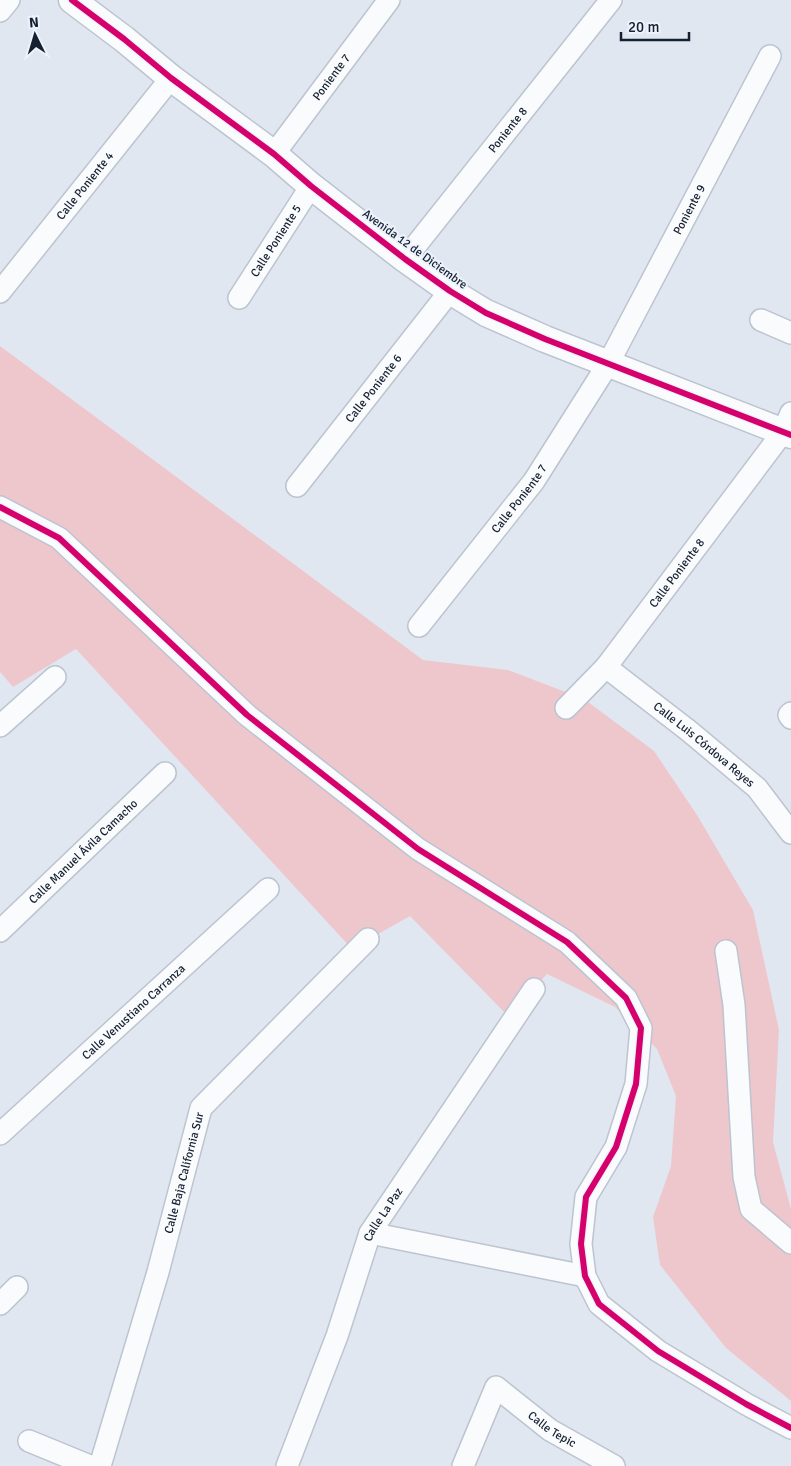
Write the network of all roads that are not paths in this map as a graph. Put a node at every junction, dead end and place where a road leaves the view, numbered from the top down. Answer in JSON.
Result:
{"nodes":[{"id":1,"x":9,"y":0,"type":"edge"},
{"id":2,"x":72,"y":0,"type":"edge"},
{"id":3,"x":389,"y":0,"type":"edge"},
{"id":4,"x":610,"y":0,"type":"edge"},
{"id":5,"x":0,"y":12,"type":"edge"},
{"id":6,"x":770,"y":56,"type":"dead end"},
{"id":7,"x":171,"y":78,"type":"junction"},
{"id":8,"x":274,"y":154,"type":"junction"},
{"id":9,"x":311,"y":186,"type":"junction"},
{"id":10,"x":405,"y":259,"type":"junction"},
{"id":11,"x":450,"y":291,"type":"junction"},
{"id":12,"x":0,"y":292,"type":"edge"},
{"id":13,"x":239,"y":298,"type":"dead end"},
{"id":14,"x":760,"y":320,"type":"dead end"},
{"id":15,"x":791,"y":333,"type":"edge"},
{"id":16,"x":608,"y":364,"type":"junction"},
{"id":17,"x":788,"y":427,"type":"edge"},
{"id":18,"x":297,"y":486,"type":"dead end"},
{"id":19,"x":0,"y":507,"type":"edge"},
{"id":20,"x":419,"y":626,"type":"dead end"},
{"id":21,"x":606,"y":667,"type":"junction"},
{"id":22,"x":55,"y":677,"type":"dead end"},
{"id":23,"x":566,"y":708,"type":"dead end"},
{"id":24,"x":0,"y":726,"type":"edge"},
{"id":25,"x":166,"y":773,"type":"dead end"},
{"id":26,"x":791,"y":833,"type":"edge"},
{"id":27,"x":268,"y":889,"type":"dead end"},
{"id":28,"x":0,"y":931,"type":"edge"},
{"id":29,"x":368,"y":939,"type":"dead end"},
{"id":30,"x":726,"y":951,"type":"dead end"},
{"id":31,"x":534,"y":989,"type":"dead end"},
{"id":32,"x":0,"y":1134,"type":"edge"},
{"id":33,"x":370,"y":1233,"type":"junction"},
{"id":34,"x":791,"y":1243,"type":"edge"},
{"id":35,"x":585,"y":1276,"type":"junction"},
{"id":36,"x":17,"y":1287,"type":"dead end"},
{"id":37,"x":0,"y":1304,"type":"edge"},
{"id":38,"x":791,"y":1428,"type":"edge"},
{"id":39,"x":28,"y":1441,"type":"dead end"},
{"id":40,"x":90,"y":1466,"type":"edge"},
{"id":41,"x":100,"y":1466,"type":"edge"},
{"id":42,"x":287,"y":1466,"type":"edge"},
{"id":43,"x":463,"y":1466,"type":"edge"},
{"id":44,"x":614,"y":1466,"type":"edge"}],
"edges":[{"from":1,"to":5,"type":"street"},
{"from":2,"to":7,"type":"street","name":"Avenida 12 de Diciembre"},
{"from":3,"to":8,"type":"street","name":"Poniente 7"},
{"from":4,"to":10,"type":"street","name":"Poniente 8"},
{"from":6,"to":16,"type":"street","name":"Poniente 9"},
{"from":7,"to":8,"type":"street","name":"Avenida 12 de Diciembre"},
{"from":7,"to":12,"type":"street","name":"Calle Poniente 4"},
{"from":8,"to":9,"type":"street","name":"Avenida 12 de Diciembre"},
{"from":9,"to":10,"type":"street","name":"Avenida 12 de Diciembre"},
{"from":9,"to":13,"type":"street","name":"Calle Poniente 5"},
{"from":10,"to":11,"type":"street","name":"Avenida 12 de Diciembre"},
{"from":11,"to":16,"type":"street","name":"Avenida 12 de Diciembre"},
{"from":11,"to":18,"type":"street","name":"Calle Poniente 6"},
{"from":14,"to":15,"type":"street"},
{"from":16,"to":17,"type":"street","name":"Avenida 12 de Diciembre"},
{"from":16,"to":20,"type":"street","name":"Calle Poniente 7"},
{"from":17,"to":21,"type":"street","name":"Calle Poniente 8"},
{"from":19,"to":35,"type":"street"},
{"from":21,"to":23,"type":"street","name":"Calle Poniente 8"},
{"from":21,"to":26,"type":"street","name":"Calle Luis Córdova Reyes"},
{"from":22,"to":24,"type":"street"},
{"from":25,"to":28,"type":"street","name":"Calle Manuel Ávila Camacho"},
{"from":27,"to":32,"type":"street","name":"Calle Venustiano Carranza"},
{"from":29,"to":41,"type":"street","name":"Calle Baja California Sur"},
{"from":30,"to":34,"type":"street"},
{"from":31,"to":33,"type":"street","name":"Calle La Paz"},
{"from":33,"to":35,"type":"street"},
{"from":33,"to":42,"type":"street","name":"Calle La Paz"},
{"from":35,"to":38,"type":"street"},
{"from":36,"to":37,"type":"street"},
{"from":39,"to":40,"type":"street"},
{"from":43,"to":44,"type":"street","name":"Calle Tepic"}]}
